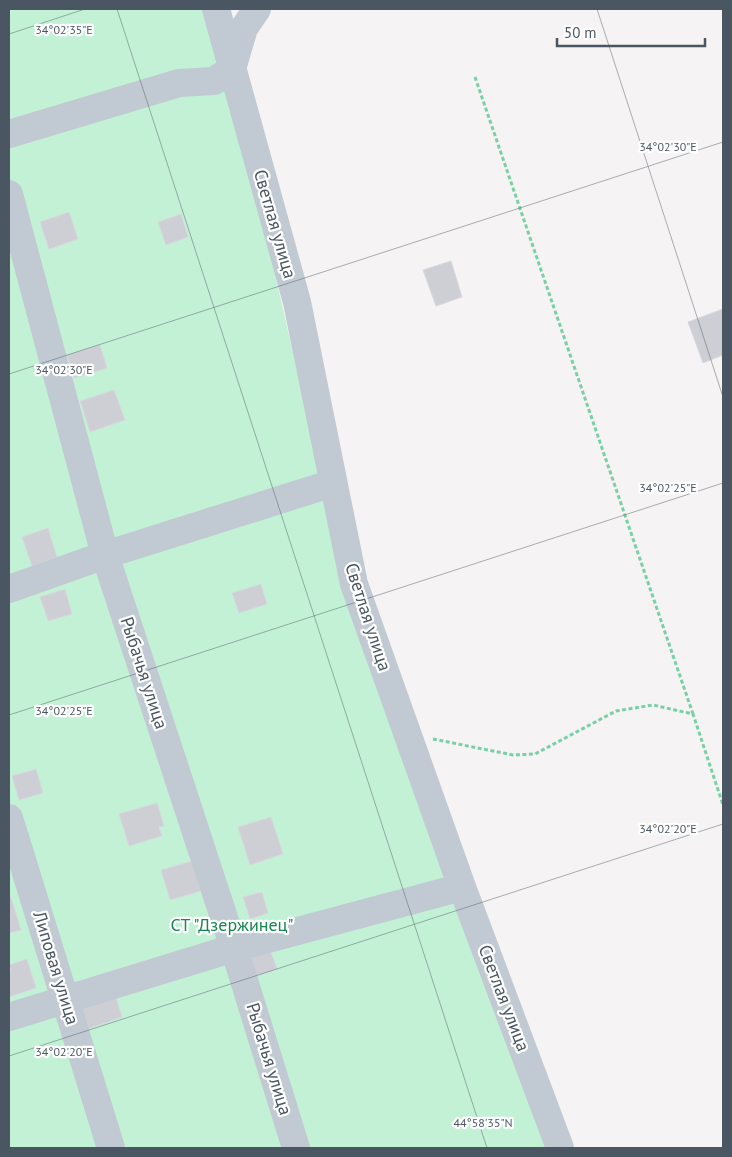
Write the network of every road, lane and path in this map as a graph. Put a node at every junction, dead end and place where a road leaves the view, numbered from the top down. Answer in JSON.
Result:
{"nodes":[{"id":1,"x":216,"y":9,"type":"edge"},
{"id":2,"x":257,"y":9,"type":"edge"},
{"id":3,"x":232,"y":70,"type":"junction"},
{"id":4,"x":475,"y":77,"type":"dead end"},
{"id":5,"x":9,"y":134,"type":"edge"},
{"id":6,"x":9,"y":194,"type":"edge"},
{"id":7,"x":333,"y":483,"type":"junction"},
{"id":8,"x":105,"y":555,"type":"junction"},
{"id":9,"x":9,"y":589,"type":"edge"},
{"id":10,"x":693,"y":714,"type":"junction"},
{"id":11,"x":408,"y":735,"type":"junction"},
{"id":12,"x":723,"y":805,"type":"edge"},
{"id":13,"x":9,"y":818,"type":"edge"},
{"id":14,"x":462,"y":887,"type":"junction"},
{"id":15,"x":234,"y":948,"type":"junction"},
{"id":16,"x":66,"y":1000,"type":"junction"},
{"id":17,"x":9,"y":1018,"type":"edge"},
{"id":18,"x":111,"y":1148,"type":"edge"},
{"id":19,"x":296,"y":1148,"type":"edge"},
{"id":20,"x":560,"y":1148,"type":"edge"}],
"edges":[{"from":1,"to":3,"type":"street","name":"Светлая улица"},
{"from":2,"to":3,"type":"street"},
{"from":3,"to":5,"type":"street"},
{"from":3,"to":7,"type":"street","name":"Светлая улица"},
{"from":4,"to":10,"type":"path"},
{"from":6,"to":8,"type":"street","name":"Рыбачья улица"},
{"from":7,"to":8,"type":"street"},
{"from":7,"to":11,"type":"street","name":"Светлая улица"},
{"from":8,"to":9,"type":"street"},
{"from":8,"to":15,"type":"street","name":"Рыбачья улица"},
{"from":10,"to":11,"type":"path"},
{"from":10,"to":12,"type":"path"},
{"from":11,"to":14,"type":"street","name":"Светлая улица"},
{"from":13,"to":16,"type":"street","name":"Липовая улица"},
{"from":14,"to":15,"type":"street"},
{"from":14,"to":20,"type":"street","name":"Светлая улица"},
{"from":15,"to":16,"type":"street"},
{"from":15,"to":19,"type":"street","name":"Рыбачья улица"},
{"from":16,"to":17,"type":"street"},
{"from":16,"to":18,"type":"street","name":"Липовая улица"}]}
